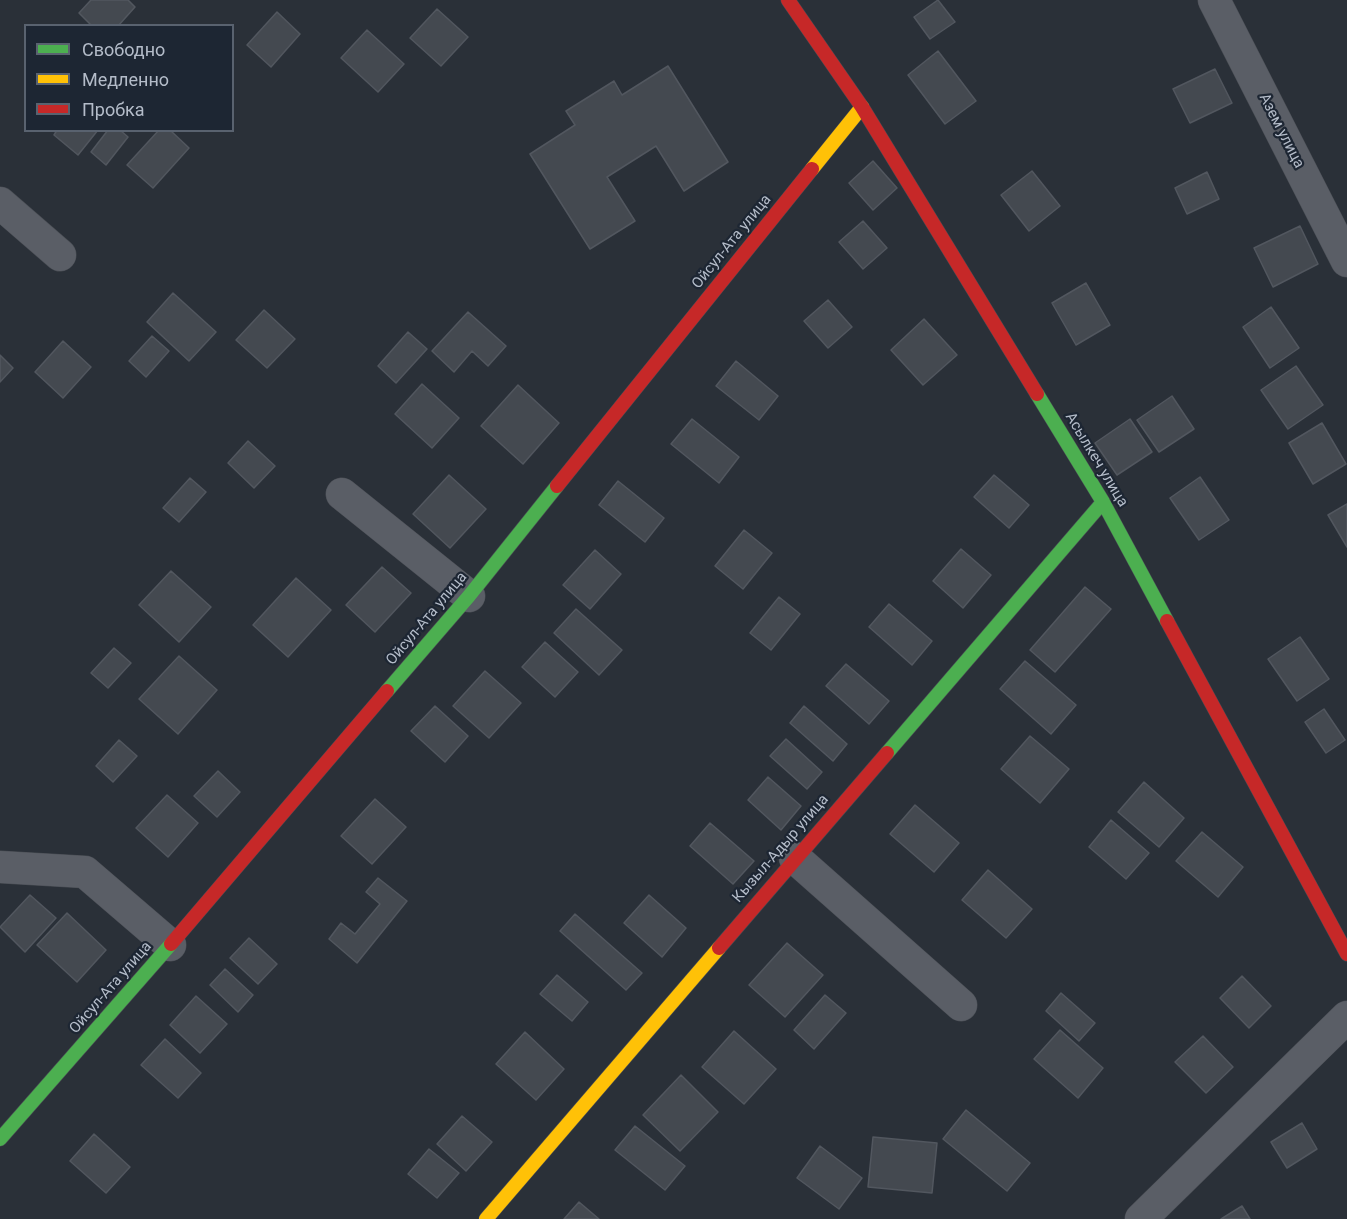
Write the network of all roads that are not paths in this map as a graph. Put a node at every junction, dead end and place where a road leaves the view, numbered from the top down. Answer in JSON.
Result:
{"nodes":[{"id":1,"x":788,"y":0,"type":"edge"},
{"id":2,"x":1214,"y":0,"type":"edge"},
{"id":3,"x":862,"y":107,"type":"junction"},
{"id":4,"x":0,"y":203,"type":"edge"},
{"id":5,"x":60,"y":255,"type":"dead end"},
{"id":6,"x":1347,"y":261,"type":"edge"},
{"id":7,"x":342,"y":494,"type":"dead end"},
{"id":8,"x":1103,"y":502,"type":"junction"},
{"id":9,"x":469,"y":596,"type":"junction"},
{"id":10,"x":795,"y":858,"type":"junction"},
{"id":11,"x":0,"y":867,"type":"edge"},
{"id":12,"x":170,"y":945,"type":"junction"},
{"id":13,"x":1347,"y":954,"type":"edge"},
{"id":14,"x":961,"y":1005,"type":"dead end"},
{"id":15,"x":1347,"y":1017,"type":"edge"},
{"id":16,"x":0,"y":1139,"type":"edge"},
{"id":17,"x":486,"y":1219,"type":"edge"},
{"id":18,"x":1142,"y":1219,"type":"edge"}],
"edges":[{"from":1,"to":3,"type":"street","name":"Асылкеч улица"},
{"from":2,"to":6,"type":"street","name":"Азем улица"},
{"from":3,"to":8,"type":"street","name":"Асылкеч улица"},
{"from":3,"to":9,"type":"street","name":"Ойсул-Ата улица"},
{"from":4,"to":5,"type":"street"},
{"from":7,"to":9,"type":"street"},
{"from":8,"to":10,"type":"street","name":"Кызыл-Адыр улица"},
{"from":8,"to":13,"type":"street","name":"Асылкеч улица"},
{"from":9,"to":12,"type":"street","name":"Ойсул-Ата улица"},
{"from":10,"to":14,"type":"street"},
{"from":10,"to":17,"type":"street","name":"Кызыл-Адыр улица"},
{"from":11,"to":12,"type":"street"},
{"from":12,"to":16,"type":"street","name":"Ойсул-Ата улица"},
{"from":15,"to":18,"type":"street"}]}
